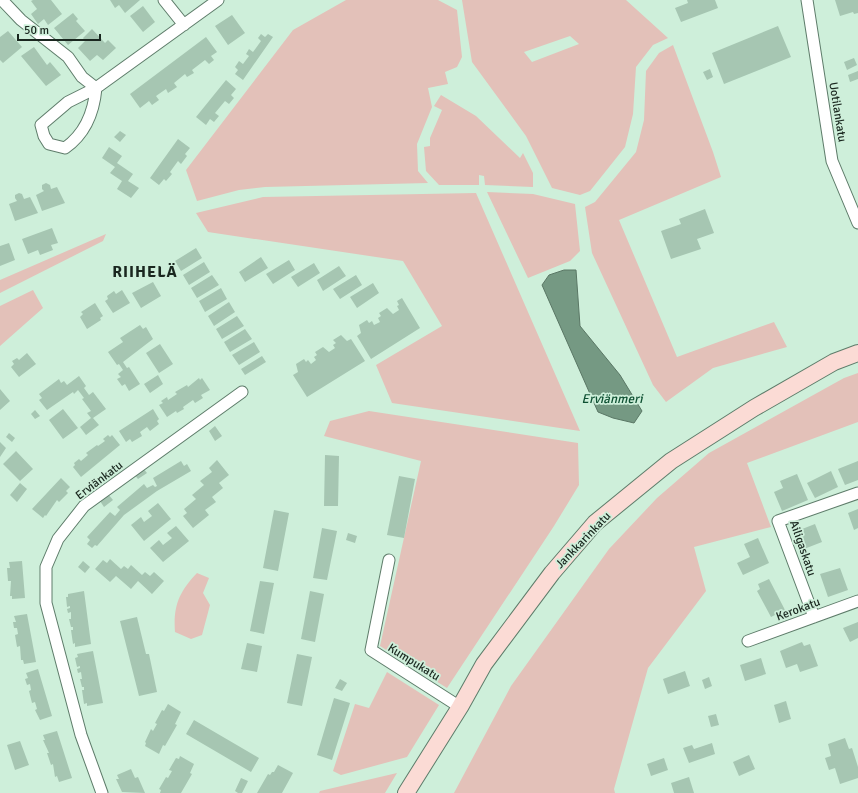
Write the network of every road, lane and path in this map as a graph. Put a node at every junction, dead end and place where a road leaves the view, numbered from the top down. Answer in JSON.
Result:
{"nodes":[{"id":1,"x":2,"y":0,"type":"edge"},
{"id":2,"x":164,"y":0,"type":"edge"},
{"id":3,"x":218,"y":0,"type":"edge"},
{"id":4,"x":807,"y":0,"type":"edge"},
{"id":5,"x":184,"y":25,"type":"junction"},
{"id":6,"x":96,"y":88,"type":"junction"},
{"id":7,"x":858,"y":223,"type":"edge"},
{"id":8,"x":858,"y":353,"type":"edge"},
{"id":9,"x":242,"y":392,"type":"dead end"},
{"id":10,"x":858,"y":493,"type":"edge"},
{"id":11,"x":390,"y":560,"type":"dead end"},
{"id":12,"x":858,"y":601,"type":"edge"},
{"id":13,"x":814,"y":617,"type":"junction"},
{"id":14,"x":748,"y":641,"type":"dead end"},
{"id":15,"x":460,"y":708,"type":"junction"},
{"id":16,"x":102,"y":793,"type":"edge"},
{"id":17,"x":406,"y":793,"type":"edge"}],
"edges":[{"from":1,"to":6,"type":"street"},
{"from":2,"to":5,"type":"street"},
{"from":3,"to":5,"type":"street"},
{"from":4,"to":7,"type":"street","name":"Uotilankatu"},
{"from":5,"to":6,"type":"street"},
{"from":6,"to":6,"type":"street"},
{"from":8,"to":15,"type":"street","name":"Jankkarinkatu"},
{"from":9,"to":16,"type":"street","name":"Erviänkatu"},
{"from":10,"to":13,"type":"street","name":"Ailigaskatu"},
{"from":11,"to":15,"type":"street","name":"Kumpukatu"},
{"from":12,"to":13,"type":"street","name":"Kerokatu"},
{"from":13,"to":14,"type":"street","name":"Kerokatu"},
{"from":15,"to":17,"type":"street","name":"Jankkarinkatu"}]}
